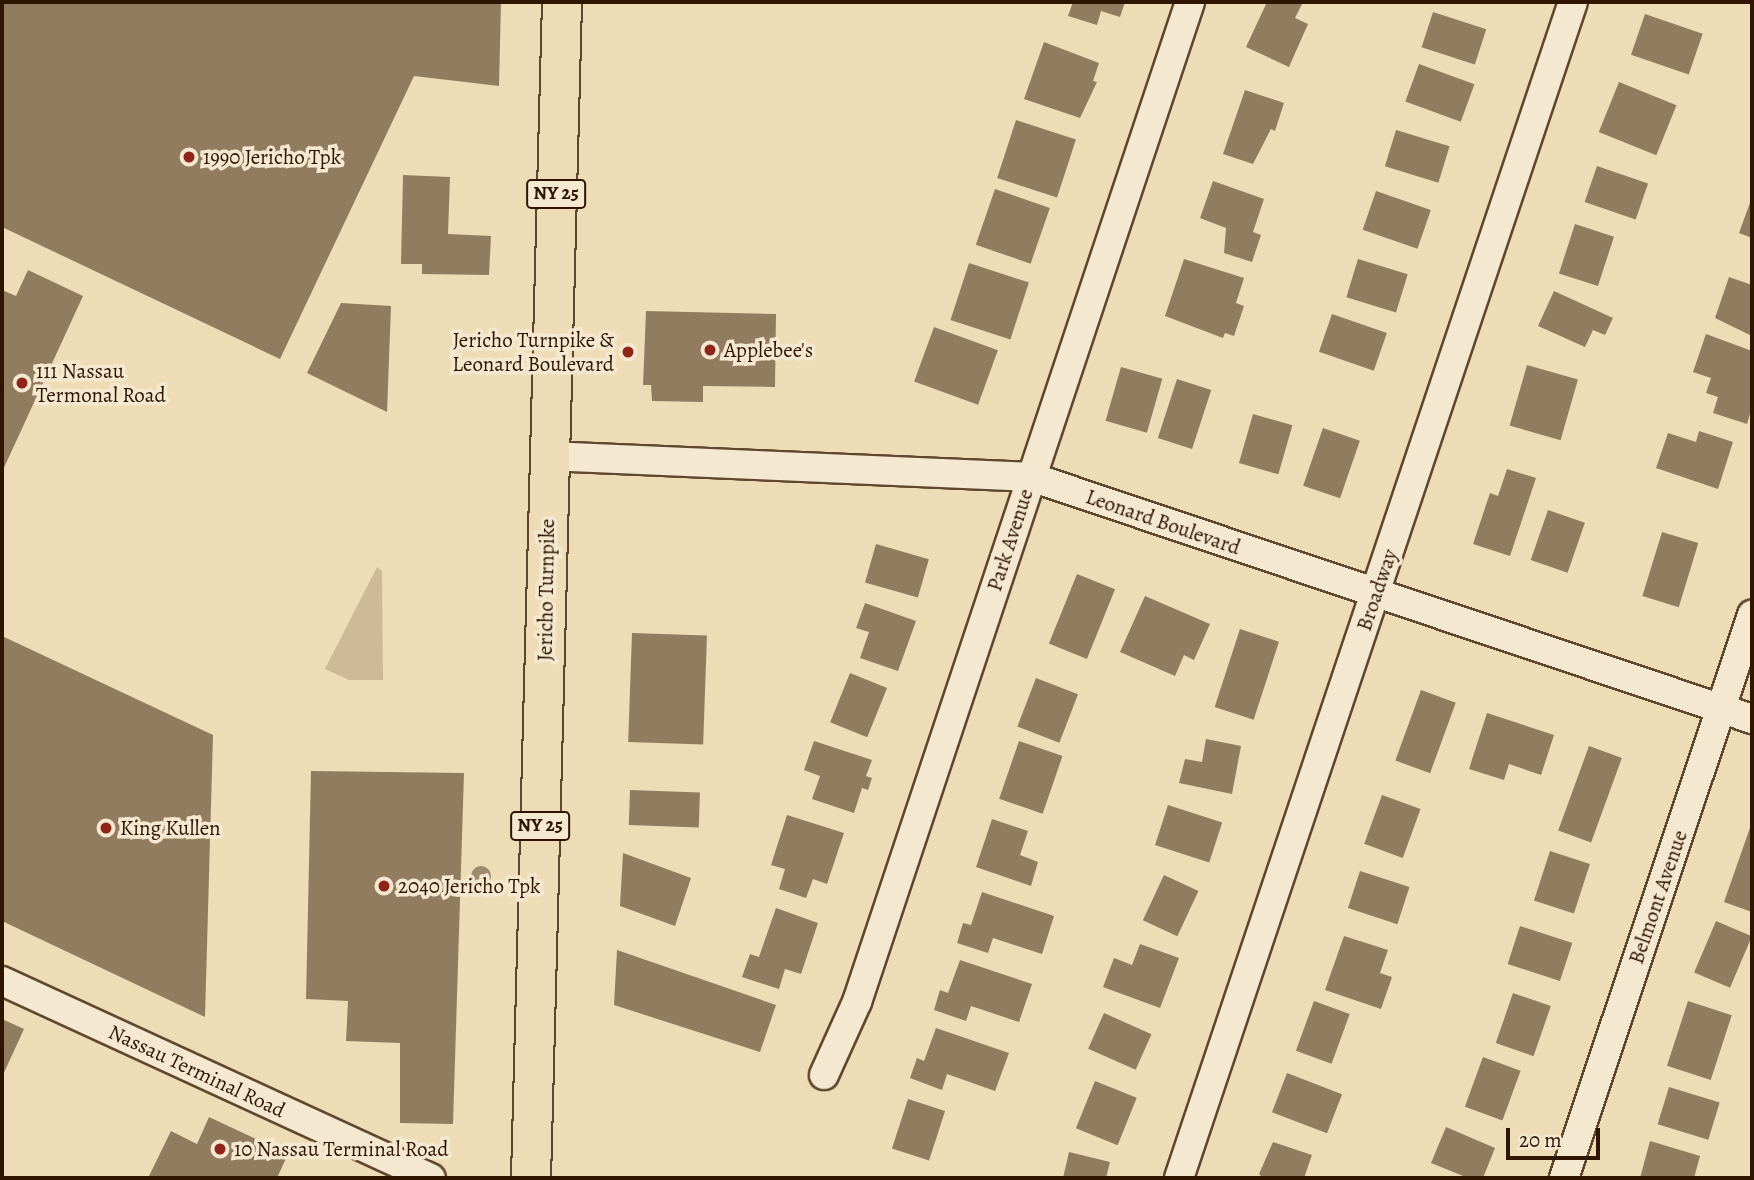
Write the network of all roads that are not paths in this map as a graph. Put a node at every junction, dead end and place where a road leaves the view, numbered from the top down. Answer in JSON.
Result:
{"nodes":[{"id":1,"x":562,"y":2,"type":"edge"},
{"id":2,"x":1191,"y":2,"type":"edge"},
{"id":3,"x":1573,"y":2,"type":"edge"},
{"id":4,"x":550,"y":456,"type":"junction"},
{"id":5,"x":1031,"y":477,"type":"junction"},
{"id":6,"x":1375,"y":594,"type":"junction"},
{"id":7,"x":1752,"y":615,"type":"edge"},
{"id":8,"x":1721,"y":709,"type":"junction"},
{"id":9,"x":1752,"y":719,"type":"edge"},
{"id":10,"x":2,"y":981,"type":"edge"},
{"id":11,"x":824,"y":1075,"type":"dead end"},
{"id":12,"x":431,"y":1178,"type":"edge"},
{"id":13,"x":531,"y":1178,"type":"edge"},
{"id":14,"x":1179,"y":1178,"type":"edge"},
{"id":15,"x":1564,"y":1178,"type":"edge"}],
"edges":[{"from":1,"to":4,"type":"main road","name":"Jericho Turnpike","number":"NY 25"},
{"from":2,"to":5,"type":"street","name":"Park Avenue"},
{"from":3,"to":6,"type":"street","name":"Broadway"},
{"from":4,"to":5,"type":"street","name":"Leonard Boulevard"},
{"from":4,"to":13,"type":"main road","name":"Jericho Turnpike","number":"NY 25"},
{"from":5,"to":6,"type":"street","name":"Leonard Boulevard"},
{"from":5,"to":11,"type":"street","name":"Park Avenue"},
{"from":6,"to":8,"type":"street","name":"Leonard Boulevard"},
{"from":6,"to":14,"type":"street","name":"Broadway"},
{"from":7,"to":8,"type":"street","name":"Belmont Avenue"},
{"from":8,"to":9,"type":"street","name":"Leonard Boulevard"},
{"from":8,"to":15,"type":"street","name":"Belmont Avenue"},
{"from":10,"to":12,"type":"street","name":"Nassau Terminal Road"}]}
